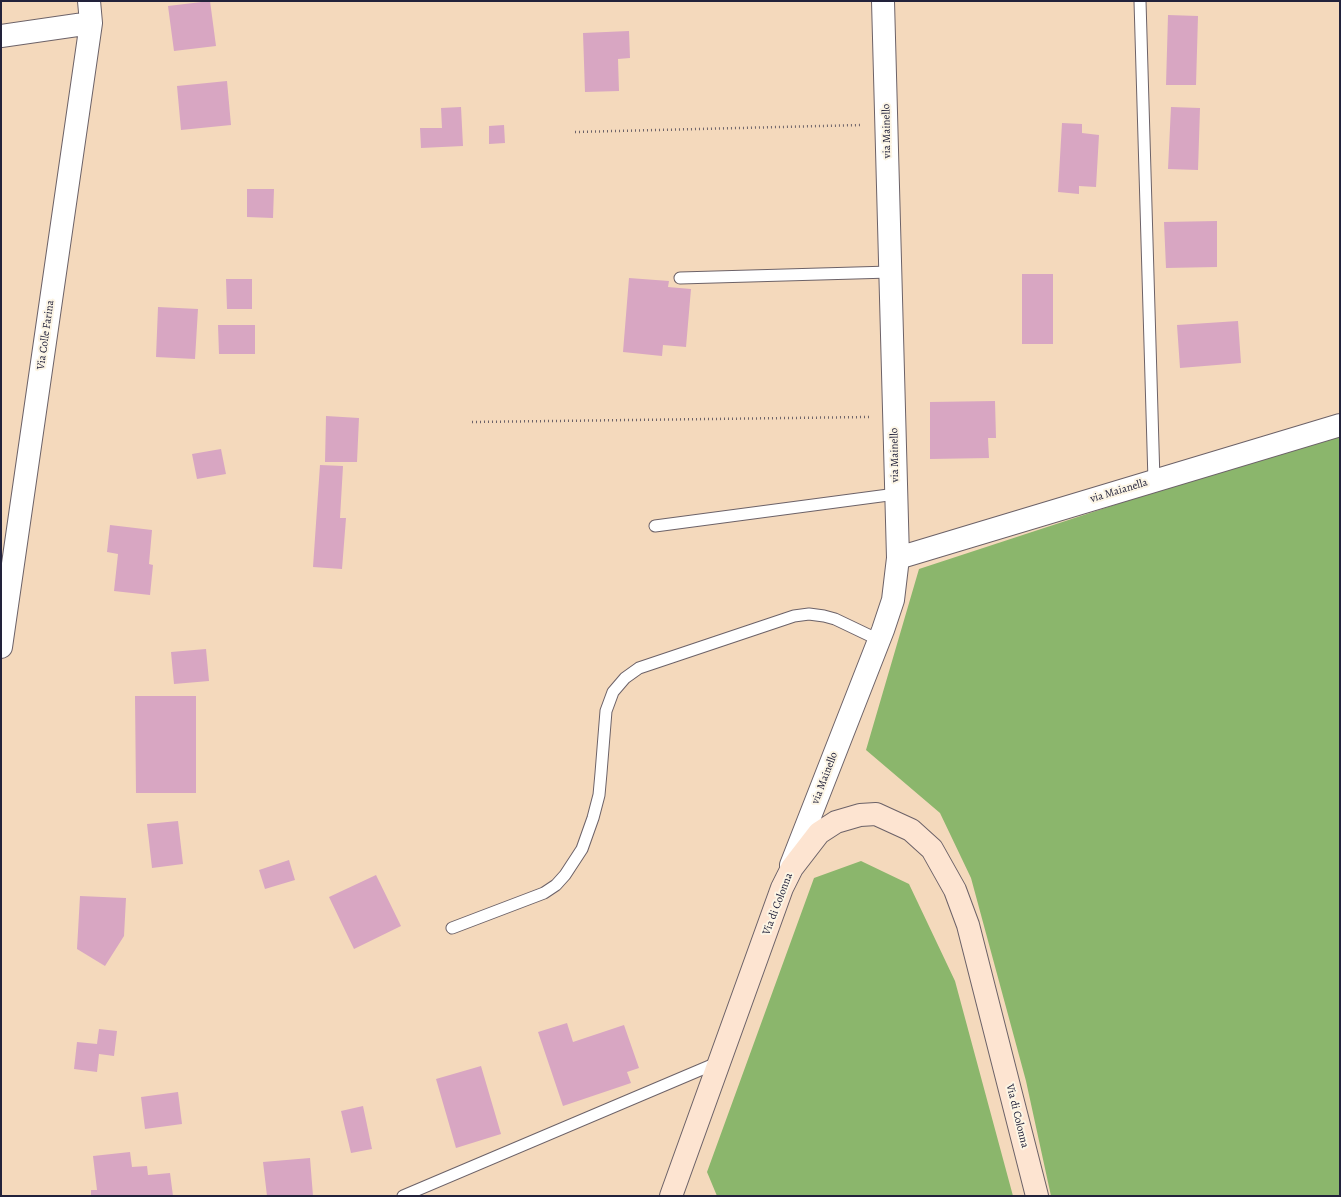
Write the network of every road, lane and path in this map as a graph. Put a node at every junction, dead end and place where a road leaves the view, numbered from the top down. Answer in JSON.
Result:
{"nodes":[{"id":1,"x":89,"y":1,"type":"edge"},
{"id":2,"x":883,"y":1,"type":"edge"},
{"id":3,"x":1140,"y":1,"type":"edge"},
{"id":4,"x":91,"y":23,"type":"junction"},
{"id":5,"x":1,"y":36,"type":"edge"},
{"id":6,"x":886,"y":125,"type":"junction"},
{"id":7,"x":574,"y":132,"type":"dead end"},
{"id":8,"x":890,"y":272,"type":"junction"},
{"id":9,"x":680,"y":278,"type":"dead end"},
{"id":10,"x":894,"y":416,"type":"junction"},
{"id":11,"x":472,"y":422,"type":"dead end"},
{"id":12,"x":1340,"y":425,"type":"edge"},
{"id":13,"x":1154,"y":481,"type":"junction"},
{"id":14,"x":896,"y":494,"type":"junction"},
{"id":15,"x":655,"y":526,"type":"dead end"},
{"id":16,"x":898,"y":558,"type":"junction"},
{"id":17,"x":879,"y":640,"type":"junction"},
{"id":18,"x":1,"y":647,"type":"edge"},
{"id":19,"x":782,"y":888,"type":"junction"},
{"id":20,"x":452,"y":928,"type":"dead end"},
{"id":21,"x":720,"y":1062,"type":"junction"},
{"id":22,"x":404,"y":1196,"type":"edge"},
{"id":23,"x":671,"y":1196,"type":"edge"},
{"id":24,"x":1037,"y":1196,"type":"edge"}],
"edges":[{"from":1,"to":4,"type":"street","name":"Via Colle Farina"},
{"from":2,"to":6,"type":"street","name":"via Mainello"},
{"from":3,"to":13,"type":"lane"},
{"from":4,"to":5,"type":"street"},
{"from":4,"to":18,"type":"street","name":"Via Colle Farina"},
{"from":6,"to":7,"type":"path"},
{"from":6,"to":8,"type":"street","name":"via Mainello"},
{"from":8,"to":9,"type":"lane"},
{"from":8,"to":10,"type":"street","name":"via Mainello"},
{"from":10,"to":11,"type":"path"},
{"from":10,"to":14,"type":"street","name":"via Mainello"},
{"from":12,"to":13,"type":"street","name":"via Maianella"},
{"from":13,"to":16,"type":"street","name":"via Maianella"},
{"from":14,"to":15,"type":"lane"},
{"from":14,"to":16,"type":"street","name":"via Mainello"},
{"from":16,"to":17,"type":"street","name":"via Mainello"},
{"from":17,"to":19,"type":"street","name":"via Mainello"},
{"from":17,"to":20,"type":"lane"},
{"from":19,"to":21,"type":"street","name":"Via di Colonna"},
{"from":19,"to":24,"type":"street","name":"Via di Colonna"},
{"from":21,"to":22,"type":"lane"},
{"from":21,"to":23,"type":"street","name":"Via di Colonna"}]}
